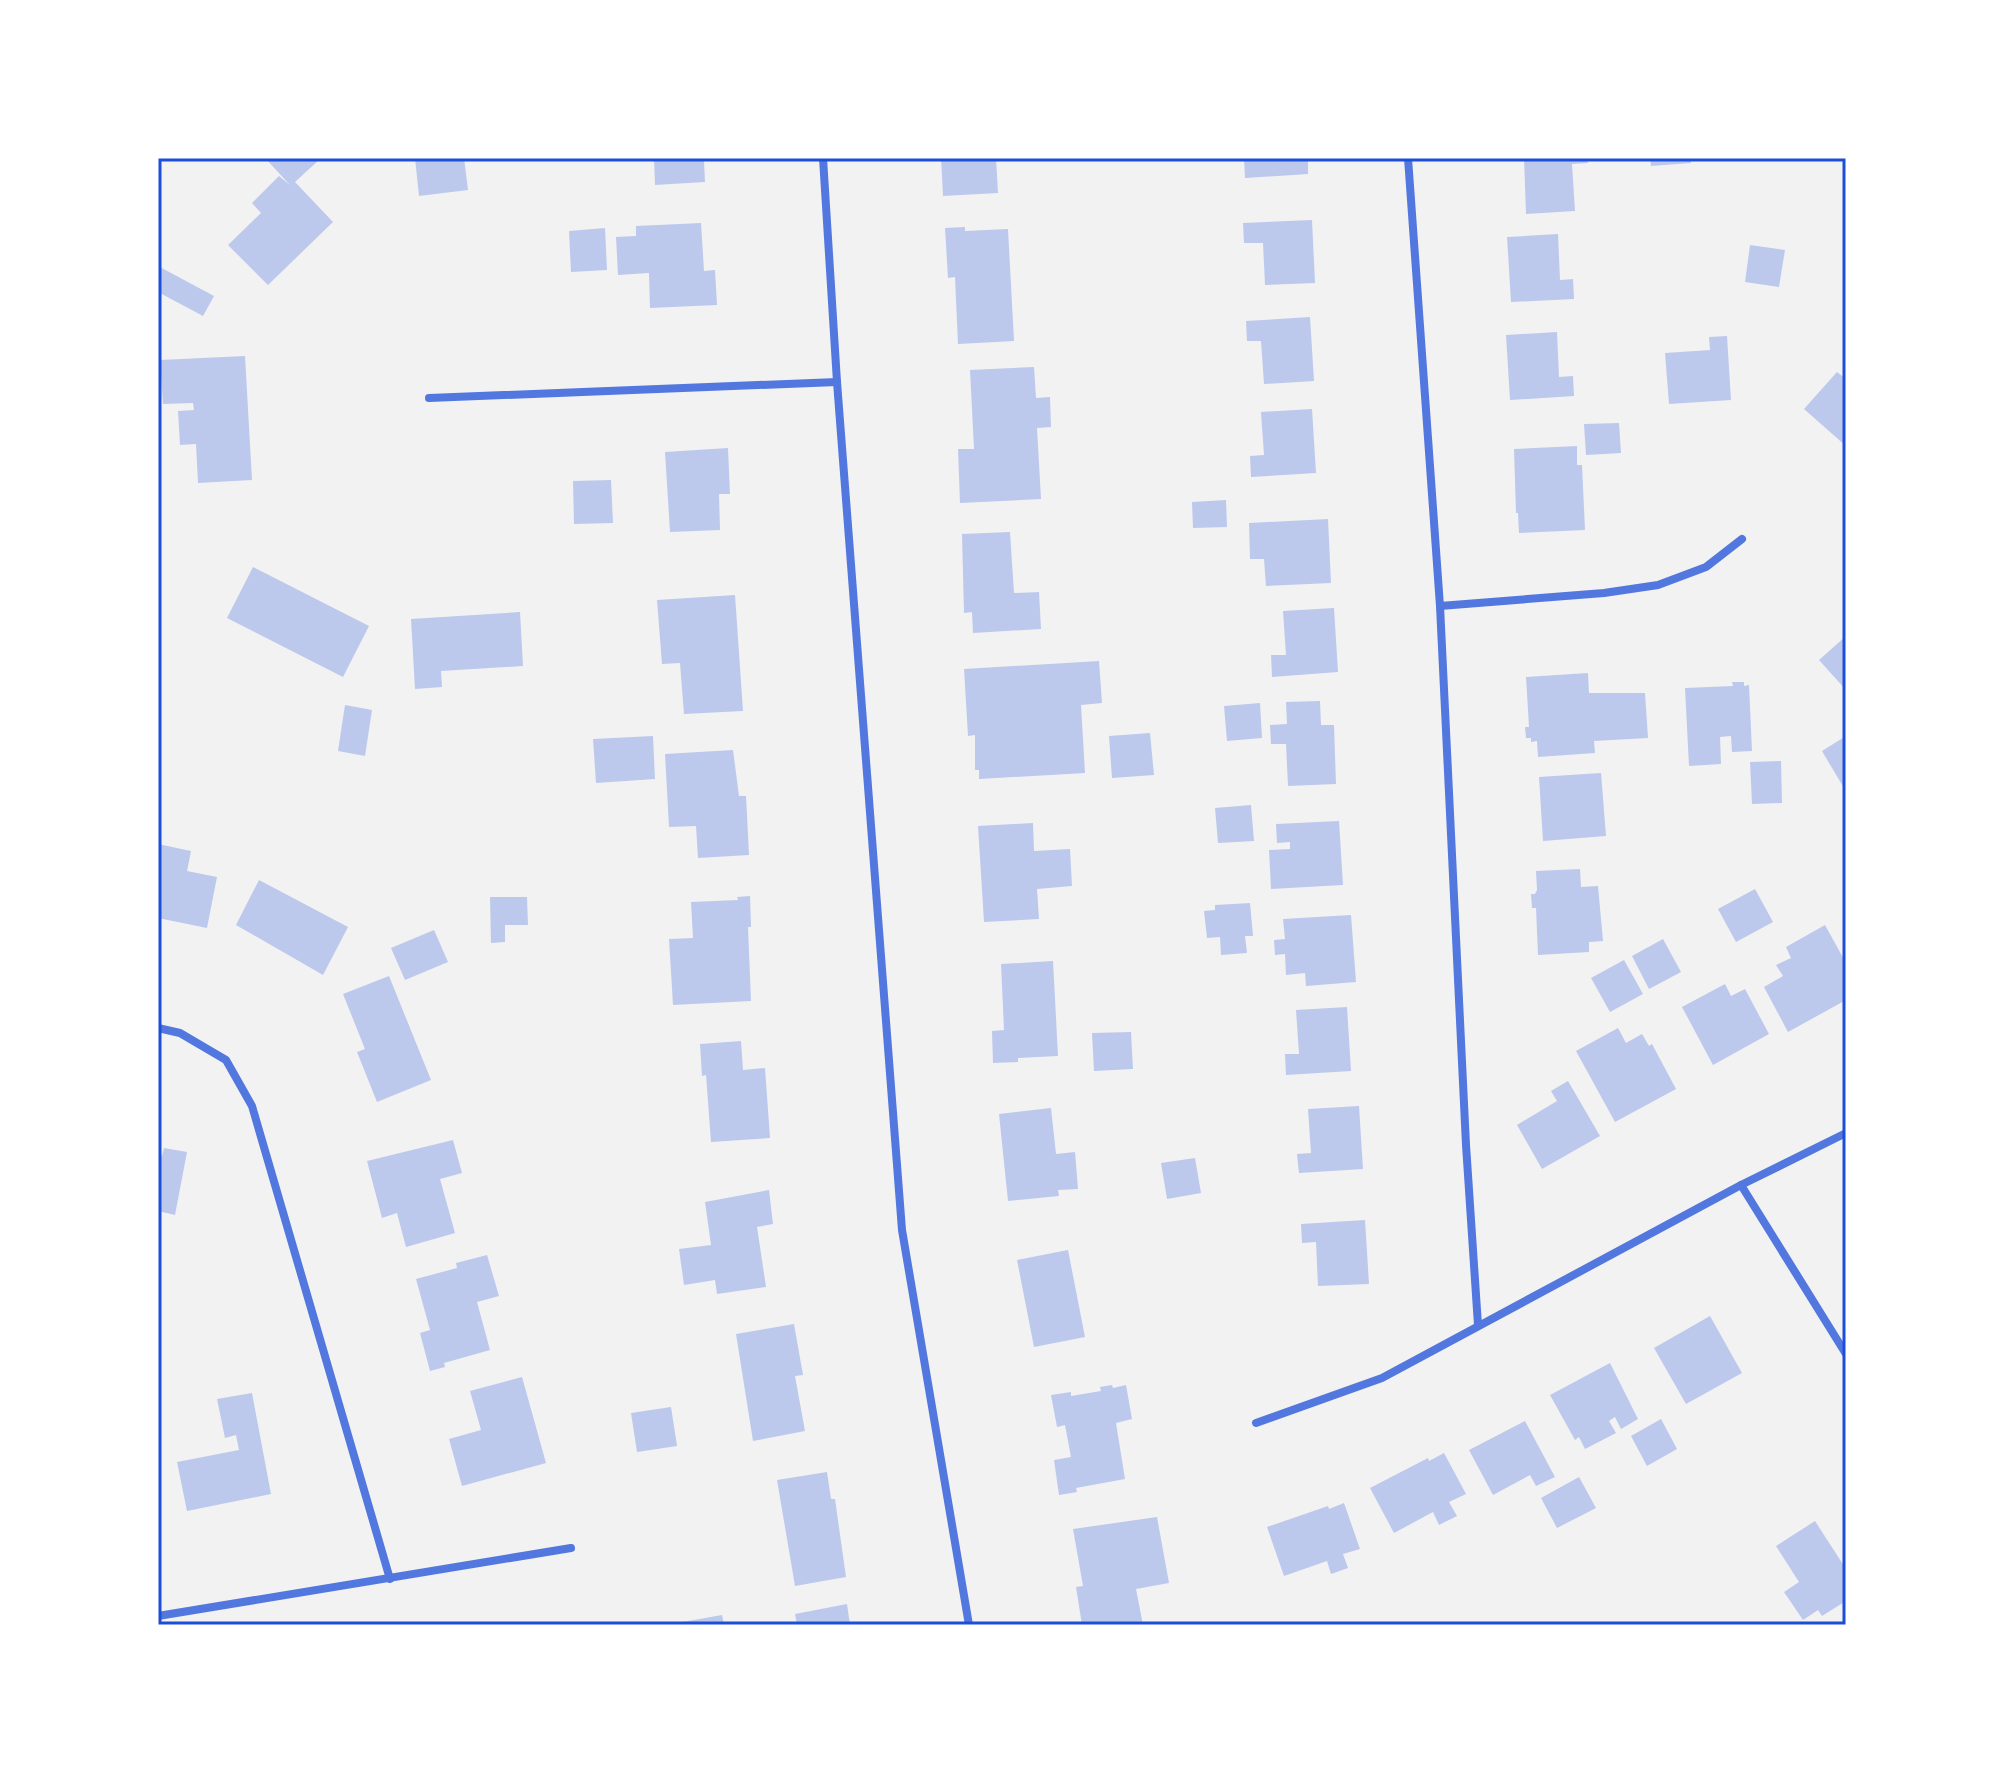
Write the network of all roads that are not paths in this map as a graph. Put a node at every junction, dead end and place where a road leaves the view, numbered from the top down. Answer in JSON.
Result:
{"nodes":[{"id":1,"x":823,"y":158,"type":"edge"},
{"id":2,"x":1408,"y":158,"type":"edge"},
{"id":3,"x":837,"y":382,"type":"junction"},
{"id":4,"x":429,"y":398,"type":"dead end"},
{"id":5,"x":1742,"y":539,"type":"dead end"},
{"id":6,"x":1440,"y":606,"type":"junction"},
{"id":7,"x":158,"y":1028,"type":"edge"},
{"id":8,"x":1846,"y":1133,"type":"edge"},
{"id":9,"x":1741,"y":1185,"type":"junction"},
{"id":10,"x":1478,"y":1325,"type":"junction"},
{"id":11,"x":1846,"y":1354,"type":"edge"},
{"id":12,"x":1256,"y":1423,"type":"dead end"},
{"id":13,"x":571,"y":1548,"type":"dead end"},
{"id":14,"x":390,"y":1579,"type":"junction"},
{"id":15,"x":158,"y":1616,"type":"edge"},
{"id":16,"x":969,"y":1625,"type":"edge"}],
"edges":[{"from":1,"to":3,"type":"street"},
{"from":2,"to":6,"type":"street"},
{"from":3,"to":4,"type":"street"},
{"from":3,"to":16,"type":"street"},
{"from":5,"to":6,"type":"street"},
{"from":6,"to":10,"type":"street"},
{"from":7,"to":14,"type":"street"},
{"from":8,"to":9,"type":"street"},
{"from":9,"to":10,"type":"street"},
{"from":9,"to":11,"type":"street"},
{"from":10,"to":12,"type":"street"},
{"from":13,"to":14,"type":"street"},
{"from":14,"to":15,"type":"street"}]}
